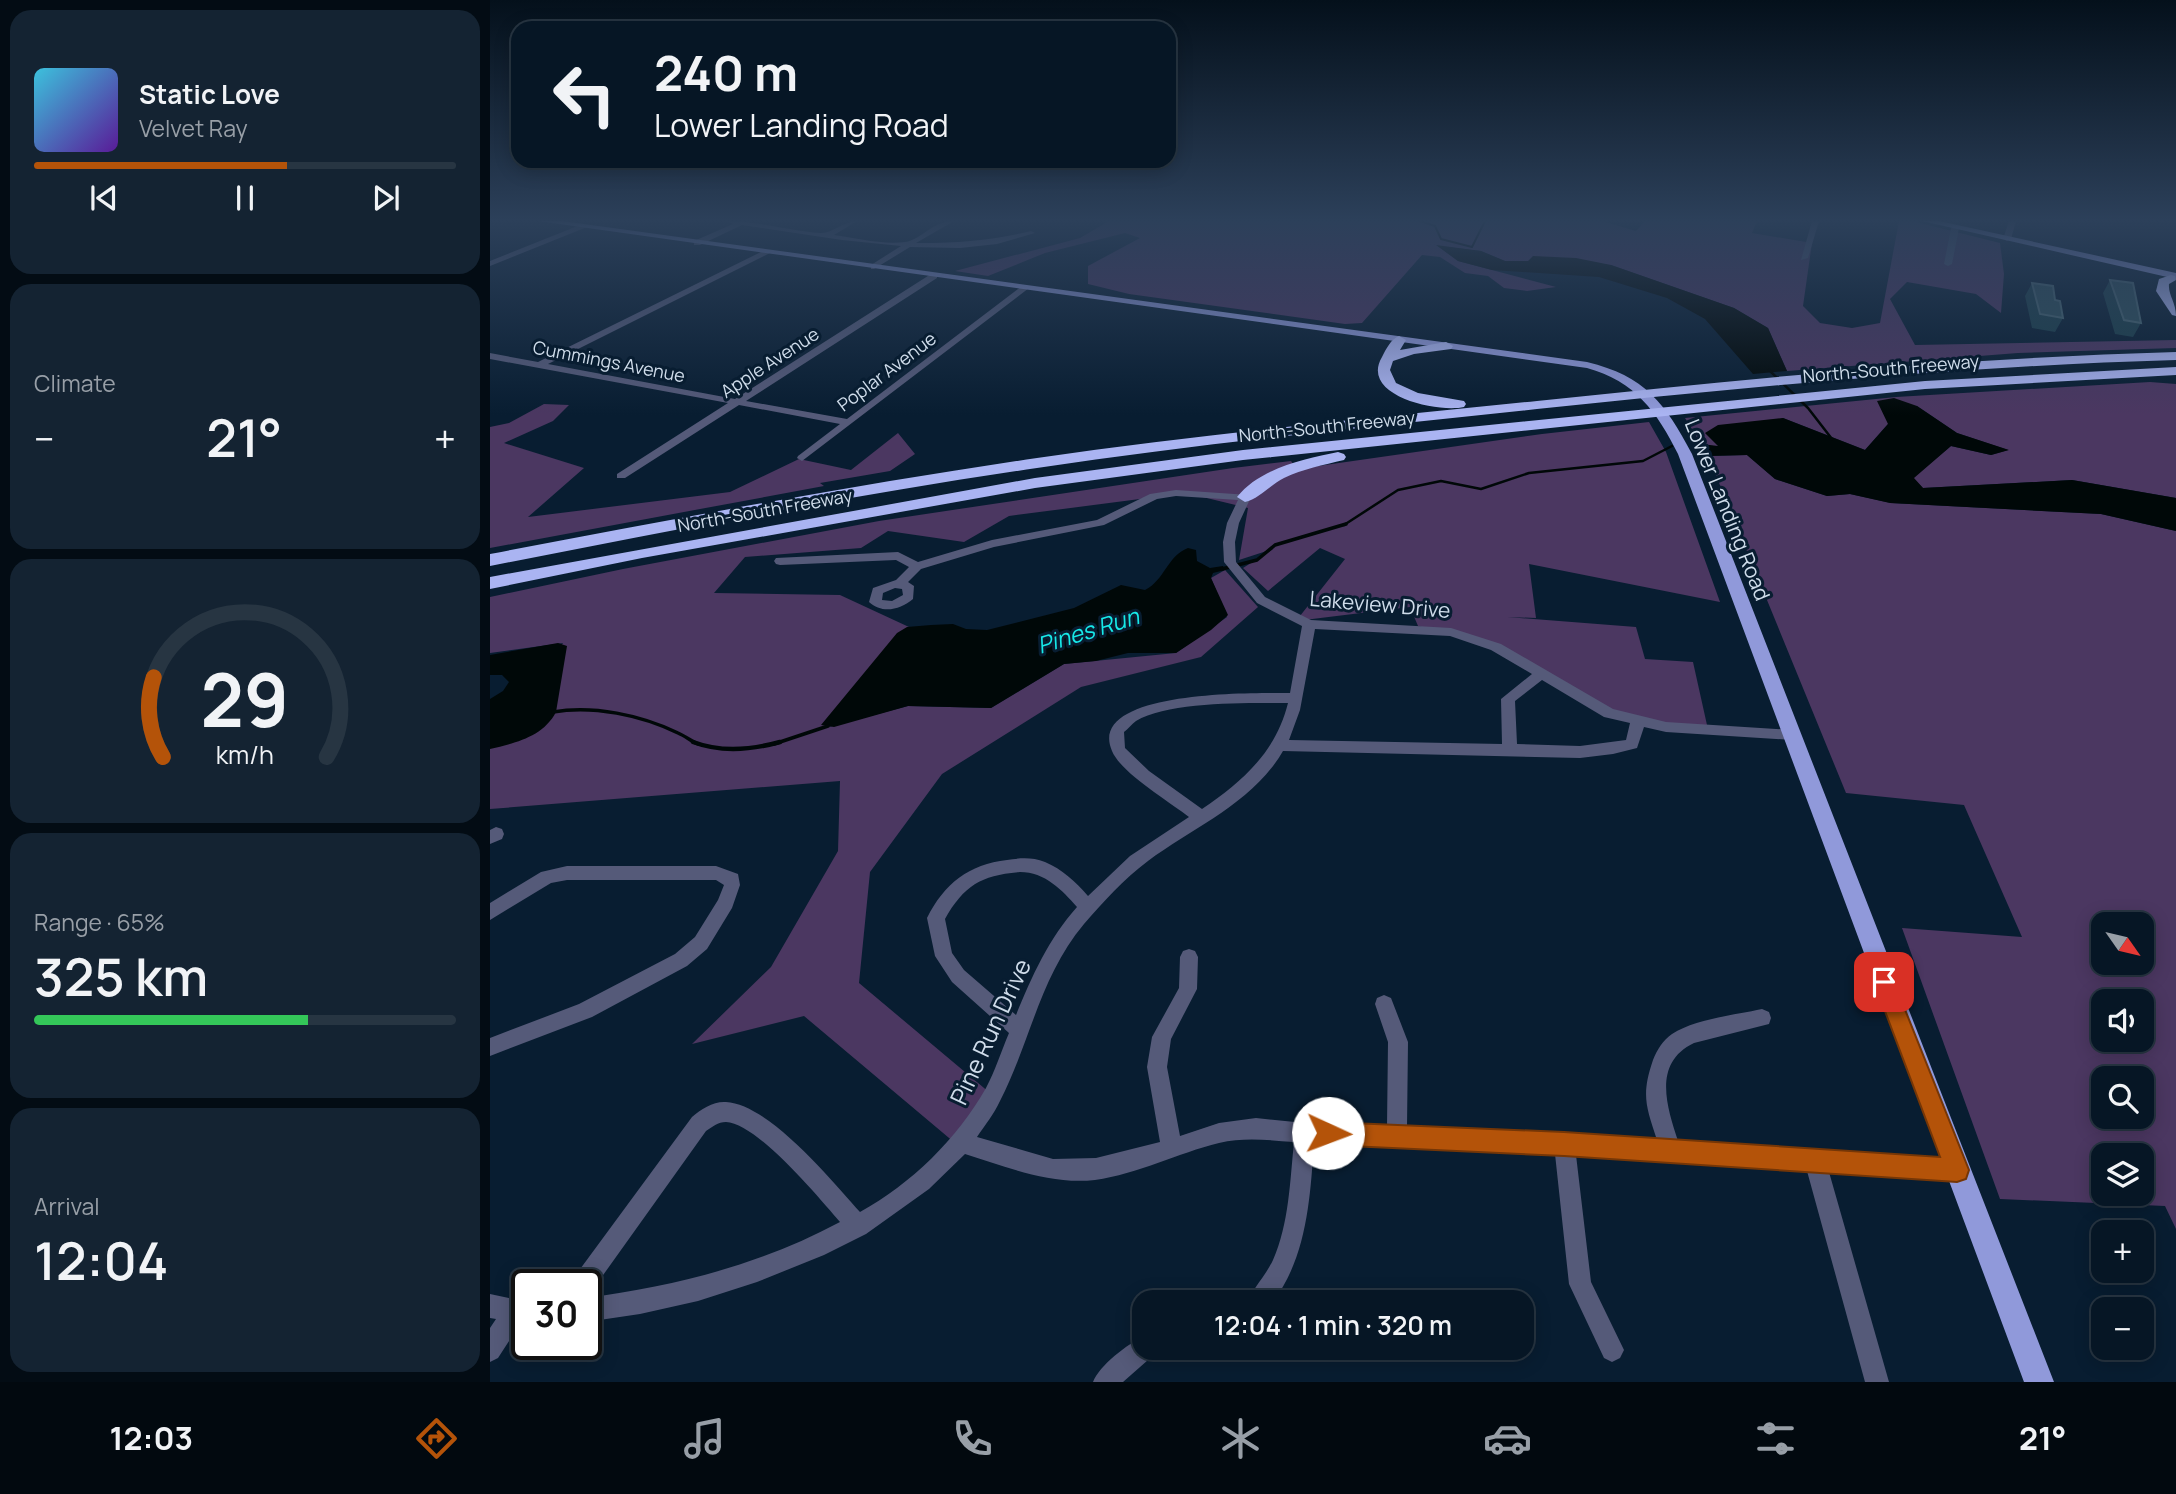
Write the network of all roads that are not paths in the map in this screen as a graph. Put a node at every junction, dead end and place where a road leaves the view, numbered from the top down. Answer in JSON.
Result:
{"nodes":[{"id":1,"x":702,"y":285,"type":"edge"},
{"id":2,"x":919,"y":285,"type":"edge"},
{"id":3,"x":1006,"y":285,"type":"edge"},
{"id":4,"x":2162,"y":285,"type":"edge"},
{"id":5,"x":1025,"y":288,"type":"junction"},
{"id":6,"x":2176,"y":312,"type":"edge"},
{"id":7,"x":1399,"y":340,"type":"junction"},
{"id":8,"x":2176,"y":342,"type":"edge"},
{"id":9,"x":1446,"y":346,"type":"junction"},
{"id":10,"x":490,"y":356,"type":"edge"},
{"id":11,"x":2176,"y":356,"type":"edge"},
{"id":12,"x":1389,"y":358,"type":"junction"},
{"id":13,"x":2065,"y":359,"type":"junction"},
{"id":14,"x":539,"y":365,"type":"junction"},
{"id":15,"x":2176,"y":371,"type":"edge"},
{"id":16,"x":738,"y":402,"type":"junction"},
{"id":17,"x":1542,"y":405,"type":"junction"},
{"id":18,"x":1569,"y":421,"type":"junction"},
{"id":19,"x":846,"y":422,"type":"junction"},
{"id":20,"x":802,"y":457,"type":"dead end"},
{"id":21,"x":621,"y":476,"type":"dead end"},
{"id":22,"x":1245,"y":497,"type":"junction"},
{"id":23,"x":490,"y":560,"type":"edge"},
{"id":24,"x":780,"y":561,"type":"dead end"},
{"id":25,"x":917,"y":566,"type":"junction"},
{"id":26,"x":490,"y":583,"type":"edge"},
{"id":27,"x":900,"y":584,"type":"dead end"},
{"id":28,"x":1309,"y":624,"type":"junction"},
{"id":29,"x":1541,"y":674,"type":"junction"},
{"id":30,"x":1294,"y":698,"type":"junction"},
{"id":31,"x":1638,"y":722,"type":"junction"},
{"id":32,"x":1793,"y":735,"type":"junction"},
{"id":33,"x":1280,"y":745,"type":"junction"},
{"id":34,"x":1510,"y":749,"type":"junction"},
{"id":35,"x":1201,"y":817,"type":"junction"},
{"id":36,"x":1089,"y":908,"type":"junction"},
{"id":37,"x":490,"y":912,"type":"edge"},
{"id":38,"x":1189,"y":957,"type":"dead end"},
{"id":39,"x":1384,"y":1004,"type":"dead end"},
{"id":40,"x":1762,"y":1018,"type":"dead end"},
{"id":41,"x":1020,"y":1031,"type":"junction"},
{"id":42,"x":490,"y":1047,"type":"edge"},
{"id":43,"x":1305,"y":1133,"type":"junction"},
{"id":44,"x":1397,"y":1136,"type":"junction"},
{"id":45,"x":962,"y":1143,"type":"junction"},
{"id":46,"x":1564,"y":1144,"type":"junction"},
{"id":47,"x":1172,"y":1149,"type":"junction"},
{"id":48,"x":1671,"y":1151,"type":"junction"},
{"id":49,"x":1815,"y":1161,"type":"junction"},
{"id":50,"x":1957,"y":1170,"type":"junction"},
{"id":51,"x":858,"y":1226,"type":"junction"},
{"id":52,"x":594,"y":1269,"type":"edge"},
{"id":53,"x":1270,"y":1290,"type":"edge"},
{"id":54,"x":490,"y":1306,"type":"edge"},
{"id":55,"x":602,"y":1309,"type":"edge"},
{"id":56,"x":511,"y":1311,"type":"edge"},
{"id":57,"x":511,"y":1324,"type":"edge"},
{"id":58,"x":490,"y":1350,"type":"edge"},
{"id":59,"x":1612,"y":1350,"type":"dead end"},
{"id":60,"x":1132,"y":1359,"type":"edge"},
{"id":61,"x":1105,"y":1382,"type":"edge"},
{"id":62,"x":1877,"y":1382,"type":"edge"},
{"id":63,"x":2039,"y":1382,"type":"edge"}],
"edges":[{"from":1,"to":14,"type":"street"},
{"from":2,"to":16,"type":"street","name":"Apple Avenue"},
{"from":3,"to":5,"type":"main road","name":"Lower Landing Road"},
{"from":4,"to":6,"type":"highway"},
{"from":5,"to":7,"type":"main road","name":"Lower Landing Road"},
{"from":5,"to":19,"type":"street","name":"Poplar Avenue"},
{"from":7,"to":9,"type":"main road","name":"Lower Landing Road"},
{"from":7,"to":12,"type":"highway"},
{"from":8,"to":13,"type":"highway"},
{"from":9,"to":12,"type":"highway"},
{"from":9,"to":32,"type":"main road","name":"Lower Landing Road"},
{"from":10,"to":14,"type":"street","name":"Cummings Avenue"},
{"from":11,"to":13,"type":"highway","name":"North-South Freeway"},
{"from":12,"to":17,"type":"highway"},
{"from":13,"to":17,"type":"highway","name":"North-South Freeway"},
{"from":14,"to":16,"type":"street","name":"Cummings Avenue"},
{"from":15,"to":18,"type":"highway","name":"North-South Freeway"},
{"from":16,"to":19,"type":"street","name":"Cummings Avenue"},
{"from":16,"to":21,"type":"street","name":"Apple Avenue"},
{"from":17,"to":23,"type":"highway","name":"North-South Freeway"},
{"from":18,"to":22,"type":"highway"},
{"from":18,"to":26,"type":"highway","name":"North-South Freeway"},
{"from":19,"to":20,"type":"street","name":"Poplar Avenue"},
{"from":22,"to":25,"type":"street"},
{"from":22,"to":28,"type":"street","name":"Lakeview Drive"},
{"from":24,"to":25,"type":"street"},
{"from":25,"to":27,"type":"street"},
{"from":28,"to":29,"type":"street","name":"Lakeview Drive"},
{"from":28,"to":30,"type":"street","name":"Pine Run Drive"},
{"from":29,"to":31,"type":"street","name":"Lakeview Drive"},
{"from":29,"to":34,"type":"street"},
{"from":30,"to":33,"type":"street","name":"Pine Run Drive"},
{"from":30,"to":35,"type":"street"},
{"from":31,"to":32,"type":"street","name":"Lakeview Drive"},
{"from":31,"to":34,"type":"street"},
{"from":32,"to":50,"type":"main road","name":"Lower Landing Road"},
{"from":33,"to":34,"type":"street"},
{"from":33,"to":35,"type":"street","name":"Pine Run Drive"},
{"from":35,"to":36,"type":"street","name":"Pine Run Drive"},
{"from":36,"to":41,"type":"street","name":"Pine Run Drive"},
{"from":36,"to":41,"type":"street"},
{"from":37,"to":42,"type":"street"},
{"from":38,"to":47,"type":"street"},
{"from":39,"to":44,"type":"street"},
{"from":40,"to":48,"type":"street"},
{"from":41,"to":45,"type":"street","name":"Pine Run Drive"},
{"from":43,"to":44,"type":"street"},
{"from":43,"to":47,"type":"street"},
{"from":43,"to":53,"type":"street"},
{"from":44,"to":46,"type":"street"},
{"from":45,"to":47,"type":"street"},
{"from":45,"to":51,"type":"street","name":"Pine Run Drive"},
{"from":46,"to":48,"type":"street"},
{"from":46,"to":59,"type":"street"},
{"from":48,"to":49,"type":"street"},
{"from":49,"to":50,"type":"street"},
{"from":49,"to":62,"type":"street"},
{"from":50,"to":63,"type":"main road","name":"Lower Landing Road"},
{"from":51,"to":52,"type":"street"},
{"from":51,"to":55,"type":"street","name":"Pine Run Drive"},
{"from":54,"to":56,"type":"street"},
{"from":57,"to":58,"type":"street"},
{"from":60,"to":61,"type":"street"}]}
